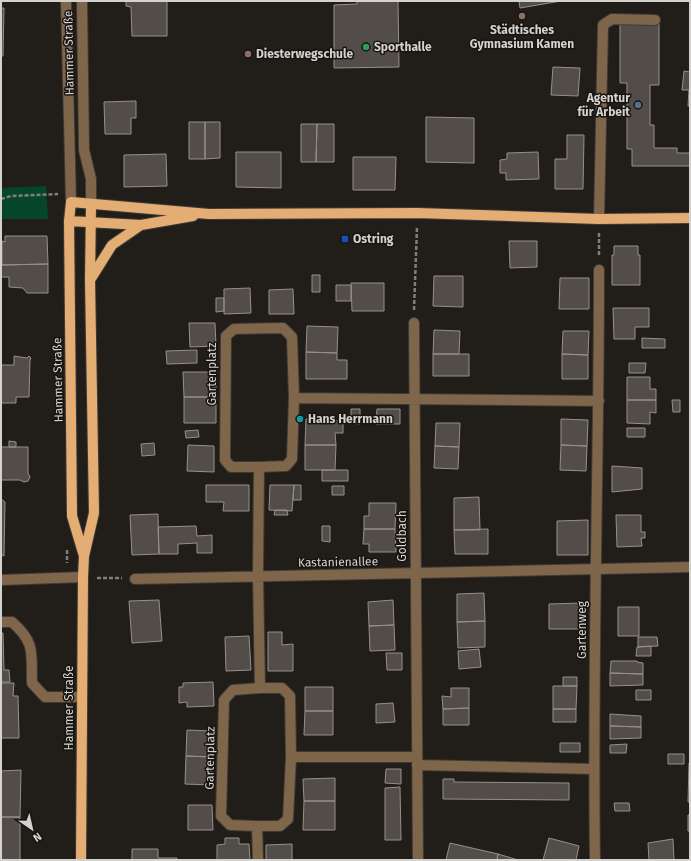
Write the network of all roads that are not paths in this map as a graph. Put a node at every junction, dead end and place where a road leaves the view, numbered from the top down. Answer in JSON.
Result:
{"nodes":[{"id":1,"x":66,"y":1,"type":"edge"},
{"id":2,"x":82,"y":1,"type":"edge"},
{"id":3,"x":655,"y":20,"type":"dead end"},
{"id":4,"x":70,"y":197,"type":"junction"},
{"id":5,"x":91,"y":204,"type":"junction"},
{"id":6,"x":209,"y":214,"type":"junction"},
{"id":7,"x":690,"y":218,"type":"edge"},
{"id":8,"x":599,"y":219,"type":"junction"},
{"id":9,"x":69,"y":221,"type":"junction"},
{"id":10,"x":90,"y":221,"type":"junction"},
{"id":11,"x":140,"y":225,"type":"junction"},
{"id":12,"x":599,"y":270,"type":"road end"},
{"id":13,"x":90,"y":280,"type":"junction"},
{"id":14,"x":414,"y":323,"type":"road end"},
{"id":15,"x":294,"y":398,"type":"junction"},
{"id":16,"x":414,"y":398,"type":"junction"},
{"id":17,"x":599,"y":401,"type":"junction"},
{"id":18,"x":260,"y":467,"type":"junction"},
{"id":19,"x":84,"y":556,"type":"junction"},
{"id":20,"x":690,"y":567,"type":"edge"},
{"id":21,"x":595,"y":570,"type":"junction"},
{"id":22,"x":416,"y":574,"type":"junction"},
{"id":23,"x":258,"y":576,"type":"junction"},
{"id":24,"x":83,"y":578,"type":"junction"},
{"id":25,"x":135,"y":579,"type":"road end"},
{"id":26,"x":1,"y":580,"type":"edge"},
{"id":27,"x":1,"y":622,"type":"edge"},
{"id":28,"x":260,"y":688,"type":"junction"},
{"id":29,"x":82,"y":697,"type":"junction"},
{"id":30,"x":291,"y":757,"type":"junction"},
{"id":31,"x":417,"y":761,"type":"junction"},
{"id":32,"x":594,"y":769,"type":"junction"},
{"id":33,"x":257,"y":826,"type":"junction"},
{"id":34,"x":81,"y":860,"type":"edge"},
{"id":35,"x":258,"y":860,"type":"edge"},
{"id":36,"x":418,"y":860,"type":"edge"},
{"id":37,"x":595,"y":860,"type":"edge"}],
"edges":[{"from":1,"to":4,"type":"street","name":"Hammer Straße"},
{"from":2,"to":5,"type":"street","name":"Hammer Straße"},
{"from":3,"to":8,"type":"street"},
{"from":4,"to":5,"type":"main road"},
{"from":4,"to":9,"type":"main road","name":"Hammer Straße"},
{"from":5,"to":6,"type":"main road"},
{"from":5,"to":10,"type":"main road","name":"Hammer Straße"},
{"from":6,"to":8,"type":"main road"},
{"from":6,"to":11,"type":"main road"},
{"from":7,"to":8,"type":"main road"},
{"from":9,"to":10,"type":"main road"},
{"from":9,"to":19,"type":"main road","name":"Hammer Straße"},
{"from":10,"to":11,"type":"main road"},
{"from":10,"to":13,"type":"main road","name":"Hammer Straße"},
{"from":11,"to":13,"type":"main road"},
{"from":12,"to":17,"type":"street","name":"Gartenweg"},
{"from":13,"to":19,"type":"main road","name":"Hammer Straße"},
{"from":14,"to":16,"type":"street","name":"Goldbach"},
{"from":15,"to":16,"type":"street"},
{"from":15,"to":18,"type":"street","name":"Gartenplatz"},
{"from":15,"to":18,"type":"street","name":"Gartenplatz"},
{"from":16,"to":17,"type":"street"},
{"from":16,"to":22,"type":"street","name":"Goldbach"},
{"from":17,"to":21,"type":"street","name":"Gartenweg"},
{"from":18,"to":23,"type":"street"},
{"from":19,"to":24,"type":"main road","name":"Hammer Straße"},
{"from":20,"to":21,"type":"street","name":"Kastanienallee"},
{"from":21,"to":22,"type":"street","name":"Kastanienallee"},
{"from":21,"to":32,"type":"street","name":"Gartenweg"},
{"from":22,"to":23,"type":"street","name":"Kastanienallee"},
{"from":22,"to":31,"type":"street","name":"Goldbach"},
{"from":23,"to":25,"type":"street","name":"Kastanienallee"},
{"from":23,"to":28,"type":"street"},
{"from":24,"to":26,"type":"street"},
{"from":24,"to":29,"type":"main road","name":"Hammer Straße"},
{"from":27,"to":29,"type":"street"},
{"from":28,"to":30,"type":"street","name":"Gartenplatz"},
{"from":28,"to":33,"type":"street","name":"Gartenplatz"},
{"from":29,"to":34,"type":"main road","name":"Hammer Straße"},
{"from":30,"to":31,"type":"street"},
{"from":30,"to":33,"type":"street","name":"Gartenplatz"},
{"from":31,"to":32,"type":"street"},
{"from":31,"to":36,"type":"street","name":"Goldbach"},
{"from":32,"to":37,"type":"street","name":"Gartenweg"},
{"from":33,"to":35,"type":"street"}]}
